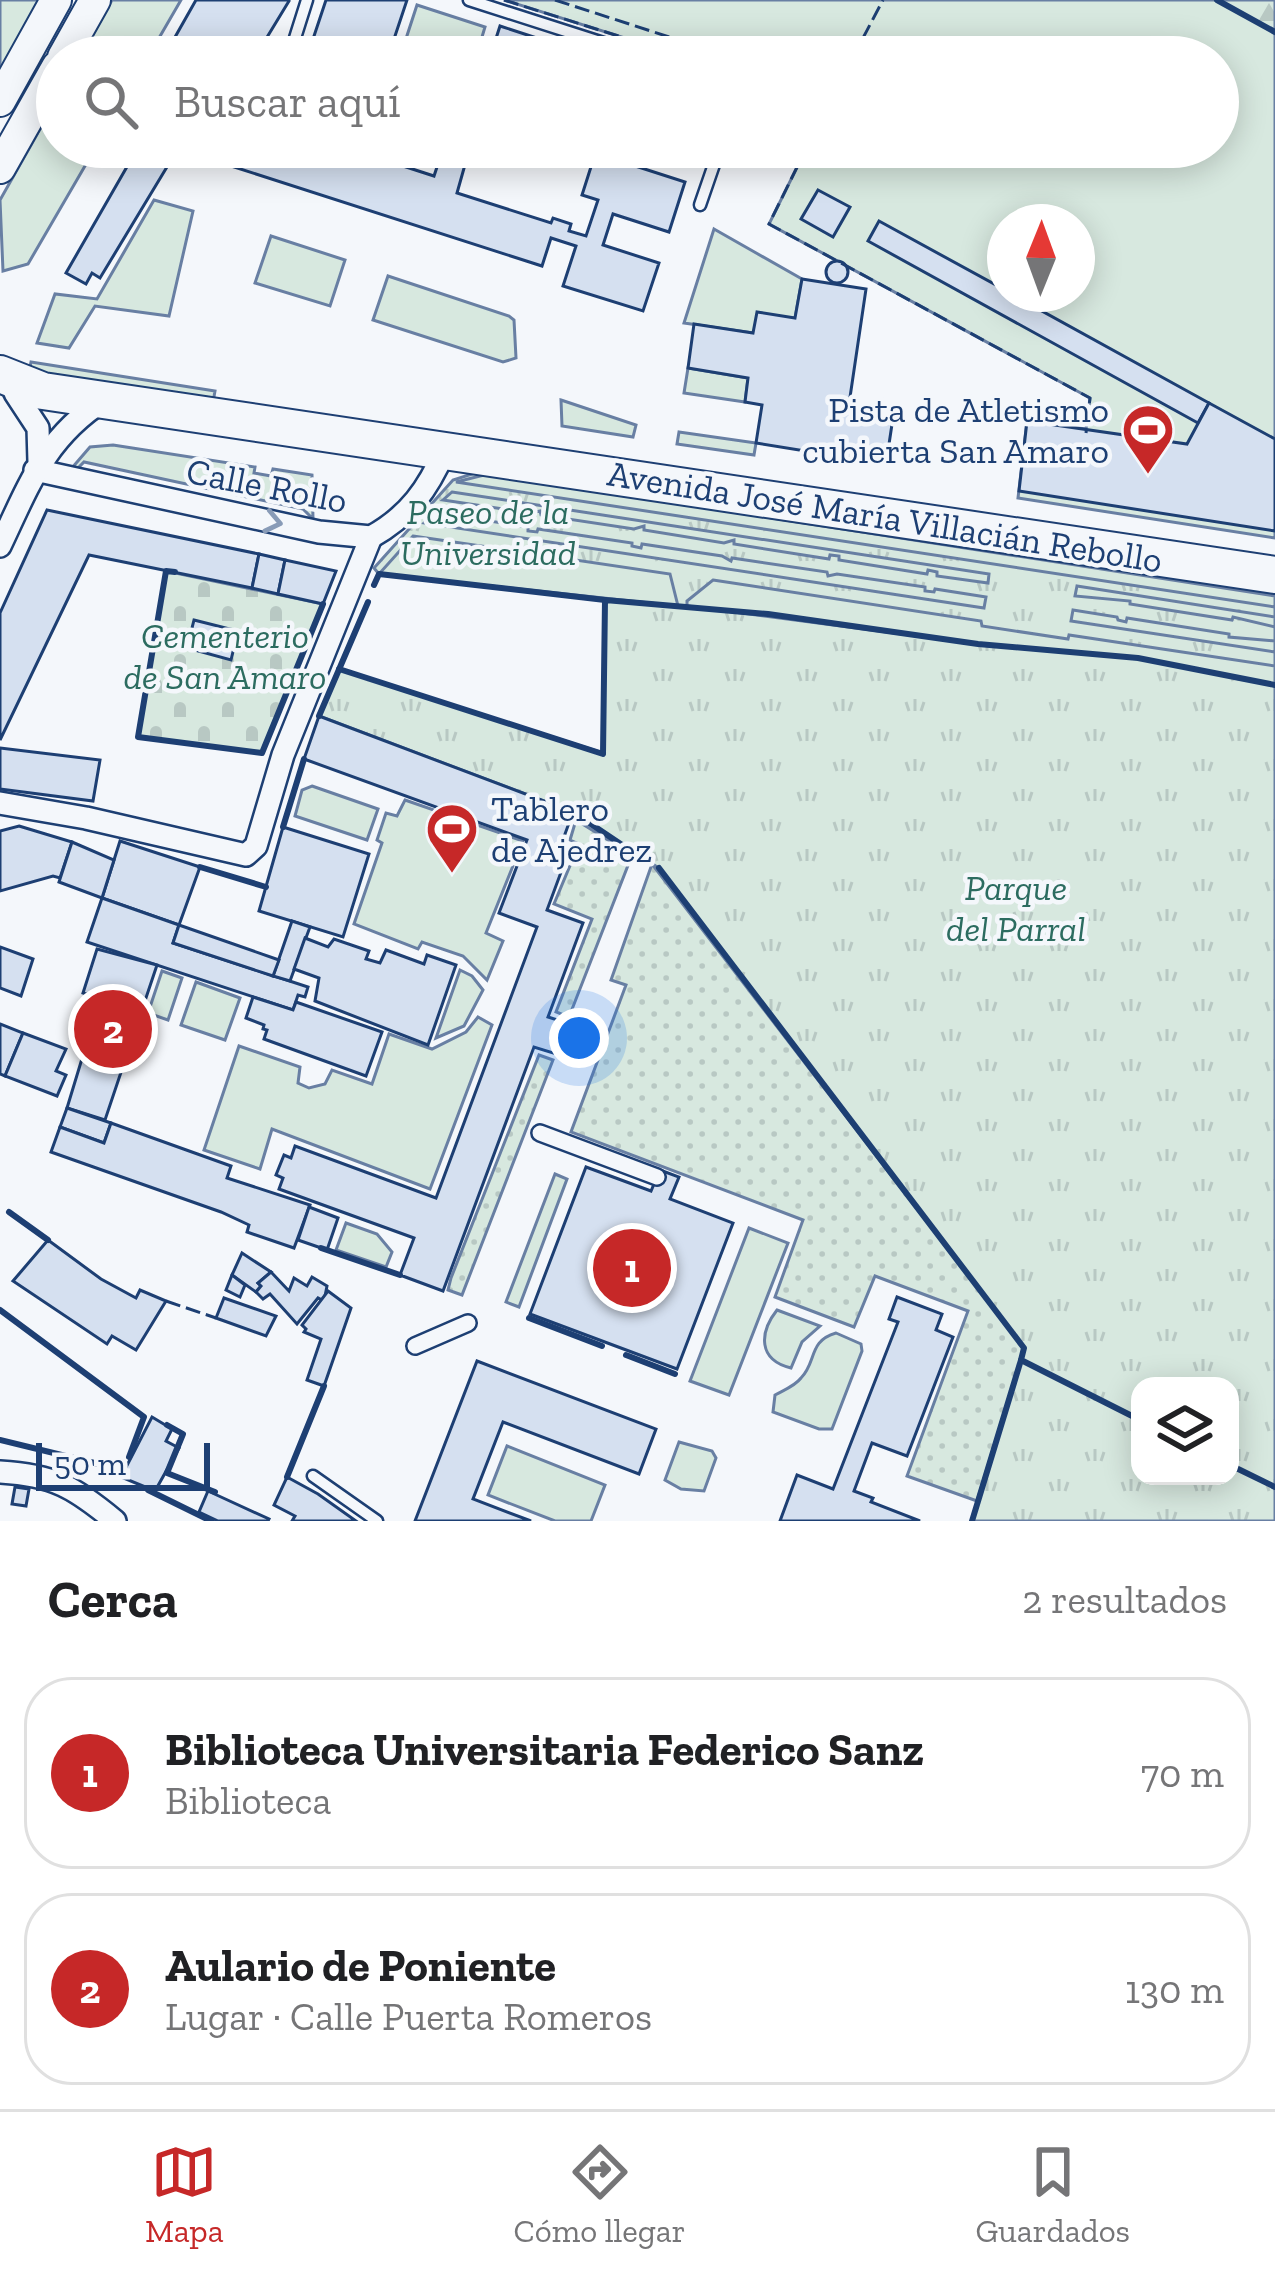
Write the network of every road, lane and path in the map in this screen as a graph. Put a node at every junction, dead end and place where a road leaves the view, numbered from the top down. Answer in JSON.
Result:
{"nodes":[{"id":1,"x":56,"y":0,"type":"edge"},
{"id":2,"x":95,"y":0,"type":"edge"},
{"id":3,"x":307,"y":0,"type":"edge"},
{"id":4,"x":469,"y":0,"type":"edge"},
{"id":5,"x":36,"y":36,"type":"edge"},
{"id":6,"x":36,"y":36,"type":"edge"},
{"id":7,"x":75,"y":36,"type":"edge"},
{"id":8,"x":296,"y":36,"type":"edge"},
{"id":9,"x":581,"y":36,"type":"edge"},
{"id":10,"x":0,"y":101,"type":"edge"},
{"id":11,"x":36,"y":105,"type":"edge"},
{"id":12,"x":0,"y":168,"type":"edge"},
{"id":13,"x":713,"y":168,"type":"edge"},
{"id":14,"x":700,"y":205,"type":"dead end"},
{"id":15,"x":15,"y":388,"type":"edge"},
{"id":16,"x":105,"y":400,"type":"junction"},
{"id":17,"x":445,"y":450,"type":"junction"},
{"id":18,"x":37,"y":466,"type":"junction"},
{"id":19,"x":371,"y":537,"type":"junction"},
{"id":20,"x":0,"y":546,"type":"edge"},
{"id":21,"x":1275,"y":575,"type":"edge"},
{"id":22,"x":0,"y":803,"type":"edge"},
{"id":23,"x":540,"y":1133,"type":"dead end"},
{"id":24,"x":657,"y":1177,"type":"dead end"},
{"id":25,"x":468,"y":1323,"type":"dead end"},
{"id":26,"x":415,"y":1346,"type":"dead end"},
{"id":27,"x":0,"y":1472,"type":"edge"},
{"id":28,"x":313,"y":1476,"type":"dead end"},
{"id":29,"x":115,"y":1521,"type":"edge"},
{"id":30,"x":377,"y":1521,"type":"edge"}],
"edges":[{"from":1,"to":5,"type":"main road"},
{"from":2,"to":7,"type":"main road"},
{"from":3,"to":8,"type":"lane"},
{"from":4,"to":9,"type":"lane"},
{"from":6,"to":10,"type":"main road"},
{"from":11,"to":12,"type":"main road"},
{"from":13,"to":14,"type":"lane"},
{"from":15,"to":16,"type":"highway","name":"Avenida José María Villacián Rebollo"},
{"from":15,"to":18,"type":"street"},
{"from":16,"to":17,"type":"highway","name":"Avenida José María Villacián Rebollo"},
{"from":16,"to":18,"type":"street"},
{"from":17,"to":19,"type":"street","name":"Calle Rollo"},
{"from":17,"to":21,"type":"highway","name":"Avenida José María Villacián Rebollo"},
{"from":18,"to":19,"type":"street","name":"Calle Rollo","one_way":true},
{"from":18,"to":20,"type":"street"},
{"from":19,"to":22,"type":"street"},
{"from":23,"to":24,"type":"street"},
{"from":25,"to":26,"type":"street"},
{"from":27,"to":29,"type":"street"},
{"from":28,"to":30,"type":"lane"}]}
